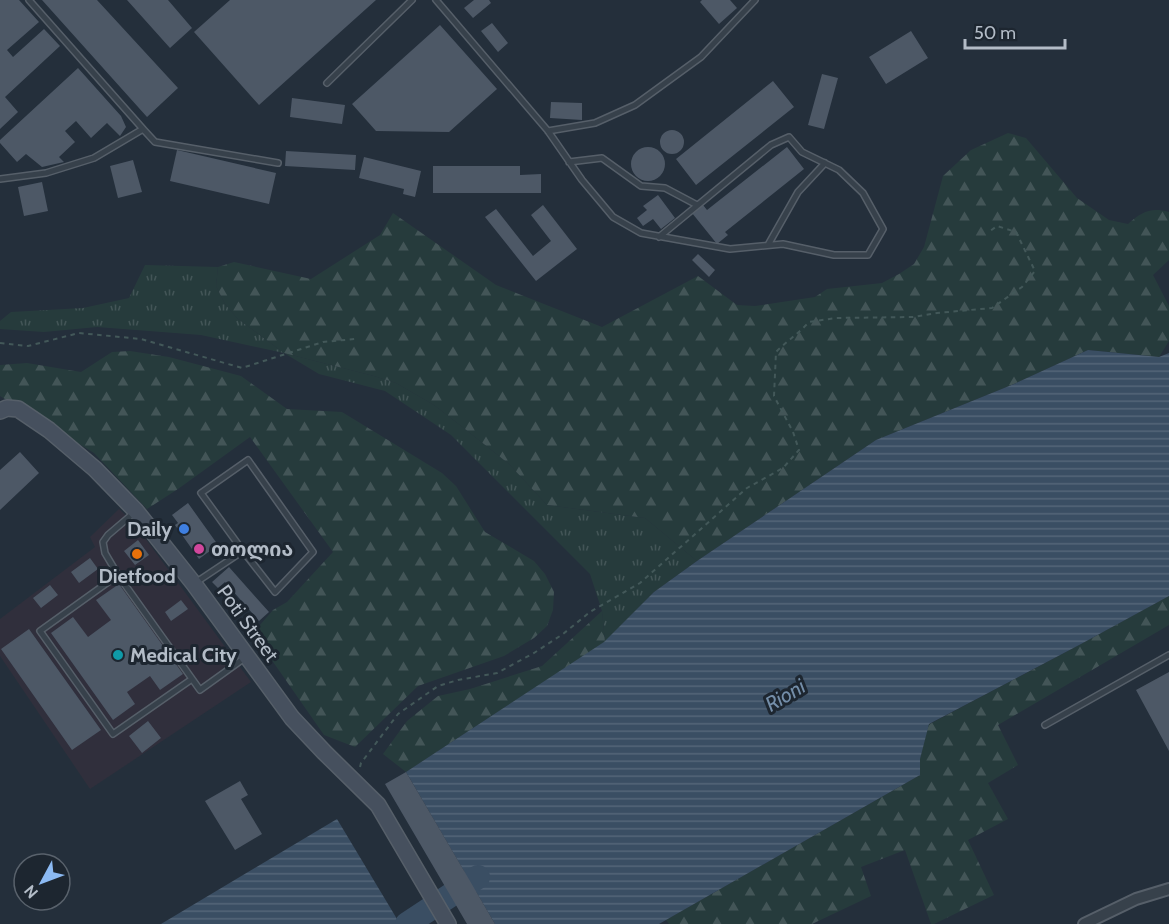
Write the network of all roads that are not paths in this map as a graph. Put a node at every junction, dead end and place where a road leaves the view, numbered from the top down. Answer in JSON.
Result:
{"nodes":[{"id":1,"x":29,"y":0,"type":"edge"},
{"id":2,"x":412,"y":0,"type":"edge"},
{"id":3,"x":436,"y":0,"type":"edge"},
{"id":4,"x":755,"y":0,"type":"edge"},
{"id":5,"x":327,"y":83,"type":"dead end"},
{"id":6,"x":143,"y":129,"type":"junction"},
{"id":7,"x":548,"y":131,"type":"junction"},
{"id":8,"x":569,"y":162,"type":"junction"},
{"id":9,"x":825,"y":162,"type":"junction"},
{"id":10,"x":278,"y":163,"type":"dead end"},
{"id":11,"x":0,"y":179,"type":"edge"},
{"id":12,"x":697,"y":205,"type":"junction"},
{"id":13,"x":658,"y":237,"type":"junction"},
{"id":14,"x":768,"y":245,"type":"junction"},
{"id":15,"x":0,"y":411,"type":"edge"},
{"id":16,"x":136,"y":511,"type":"junction"},
{"id":17,"x":243,"y":551,"type":"junction"},
{"id":18,"x":118,"y":575,"type":"junction"},
{"id":19,"x":194,"y":584,"type":"junction"},
{"id":20,"x":1169,"y":655,"type":"edge"},
{"id":21,"x":247,"y":657,"type":"junction"},
{"id":22,"x":192,"y":679,"type":"junction"},
{"id":23,"x":1045,"y":725,"type":"dead end"},
{"id":24,"x":1169,"y":889,"type":"edge"},
{"id":25,"x":448,"y":924,"type":"edge"},
{"id":26,"x":1084,"y":924,"type":"edge"}],
"edges":[{"from":1,"to":6,"type":"lane"},
{"from":2,"to":5,"type":"lane"},
{"from":3,"to":7,"type":"lane"},
{"from":4,"to":7,"type":"lane"},
{"from":6,"to":10,"type":"lane"},
{"from":6,"to":11,"type":"lane"},
{"from":7,"to":8,"type":"lane"},
{"from":8,"to":12,"type":"lane"},
{"from":8,"to":13,"type":"lane"},
{"from":9,"to":12,"type":"lane"},
{"from":9,"to":14,"type":"lane"},
{"from":9,"to":14,"type":"lane"},
{"from":12,"to":13,"type":"lane"},
{"from":13,"to":14,"type":"lane"},
{"from":15,"to":16,"type":"street","name":"Poti Street"},
{"from":16,"to":18,"type":"lane"},
{"from":16,"to":19,"type":"street","name":"Poti Street"},
{"from":17,"to":17,"type":"lane"},
{"from":17,"to":19,"type":"lane"},
{"from":18,"to":22,"type":"lane"},
{"from":18,"to":22,"type":"lane"},
{"from":19,"to":21,"type":"street","name":"Poti Street"},
{"from":20,"to":23,"type":"lane"},
{"from":21,"to":22,"type":"lane"},
{"from":21,"to":25,"type":"street","name":"Poti Street"},
{"from":24,"to":26,"type":"street"}]}
